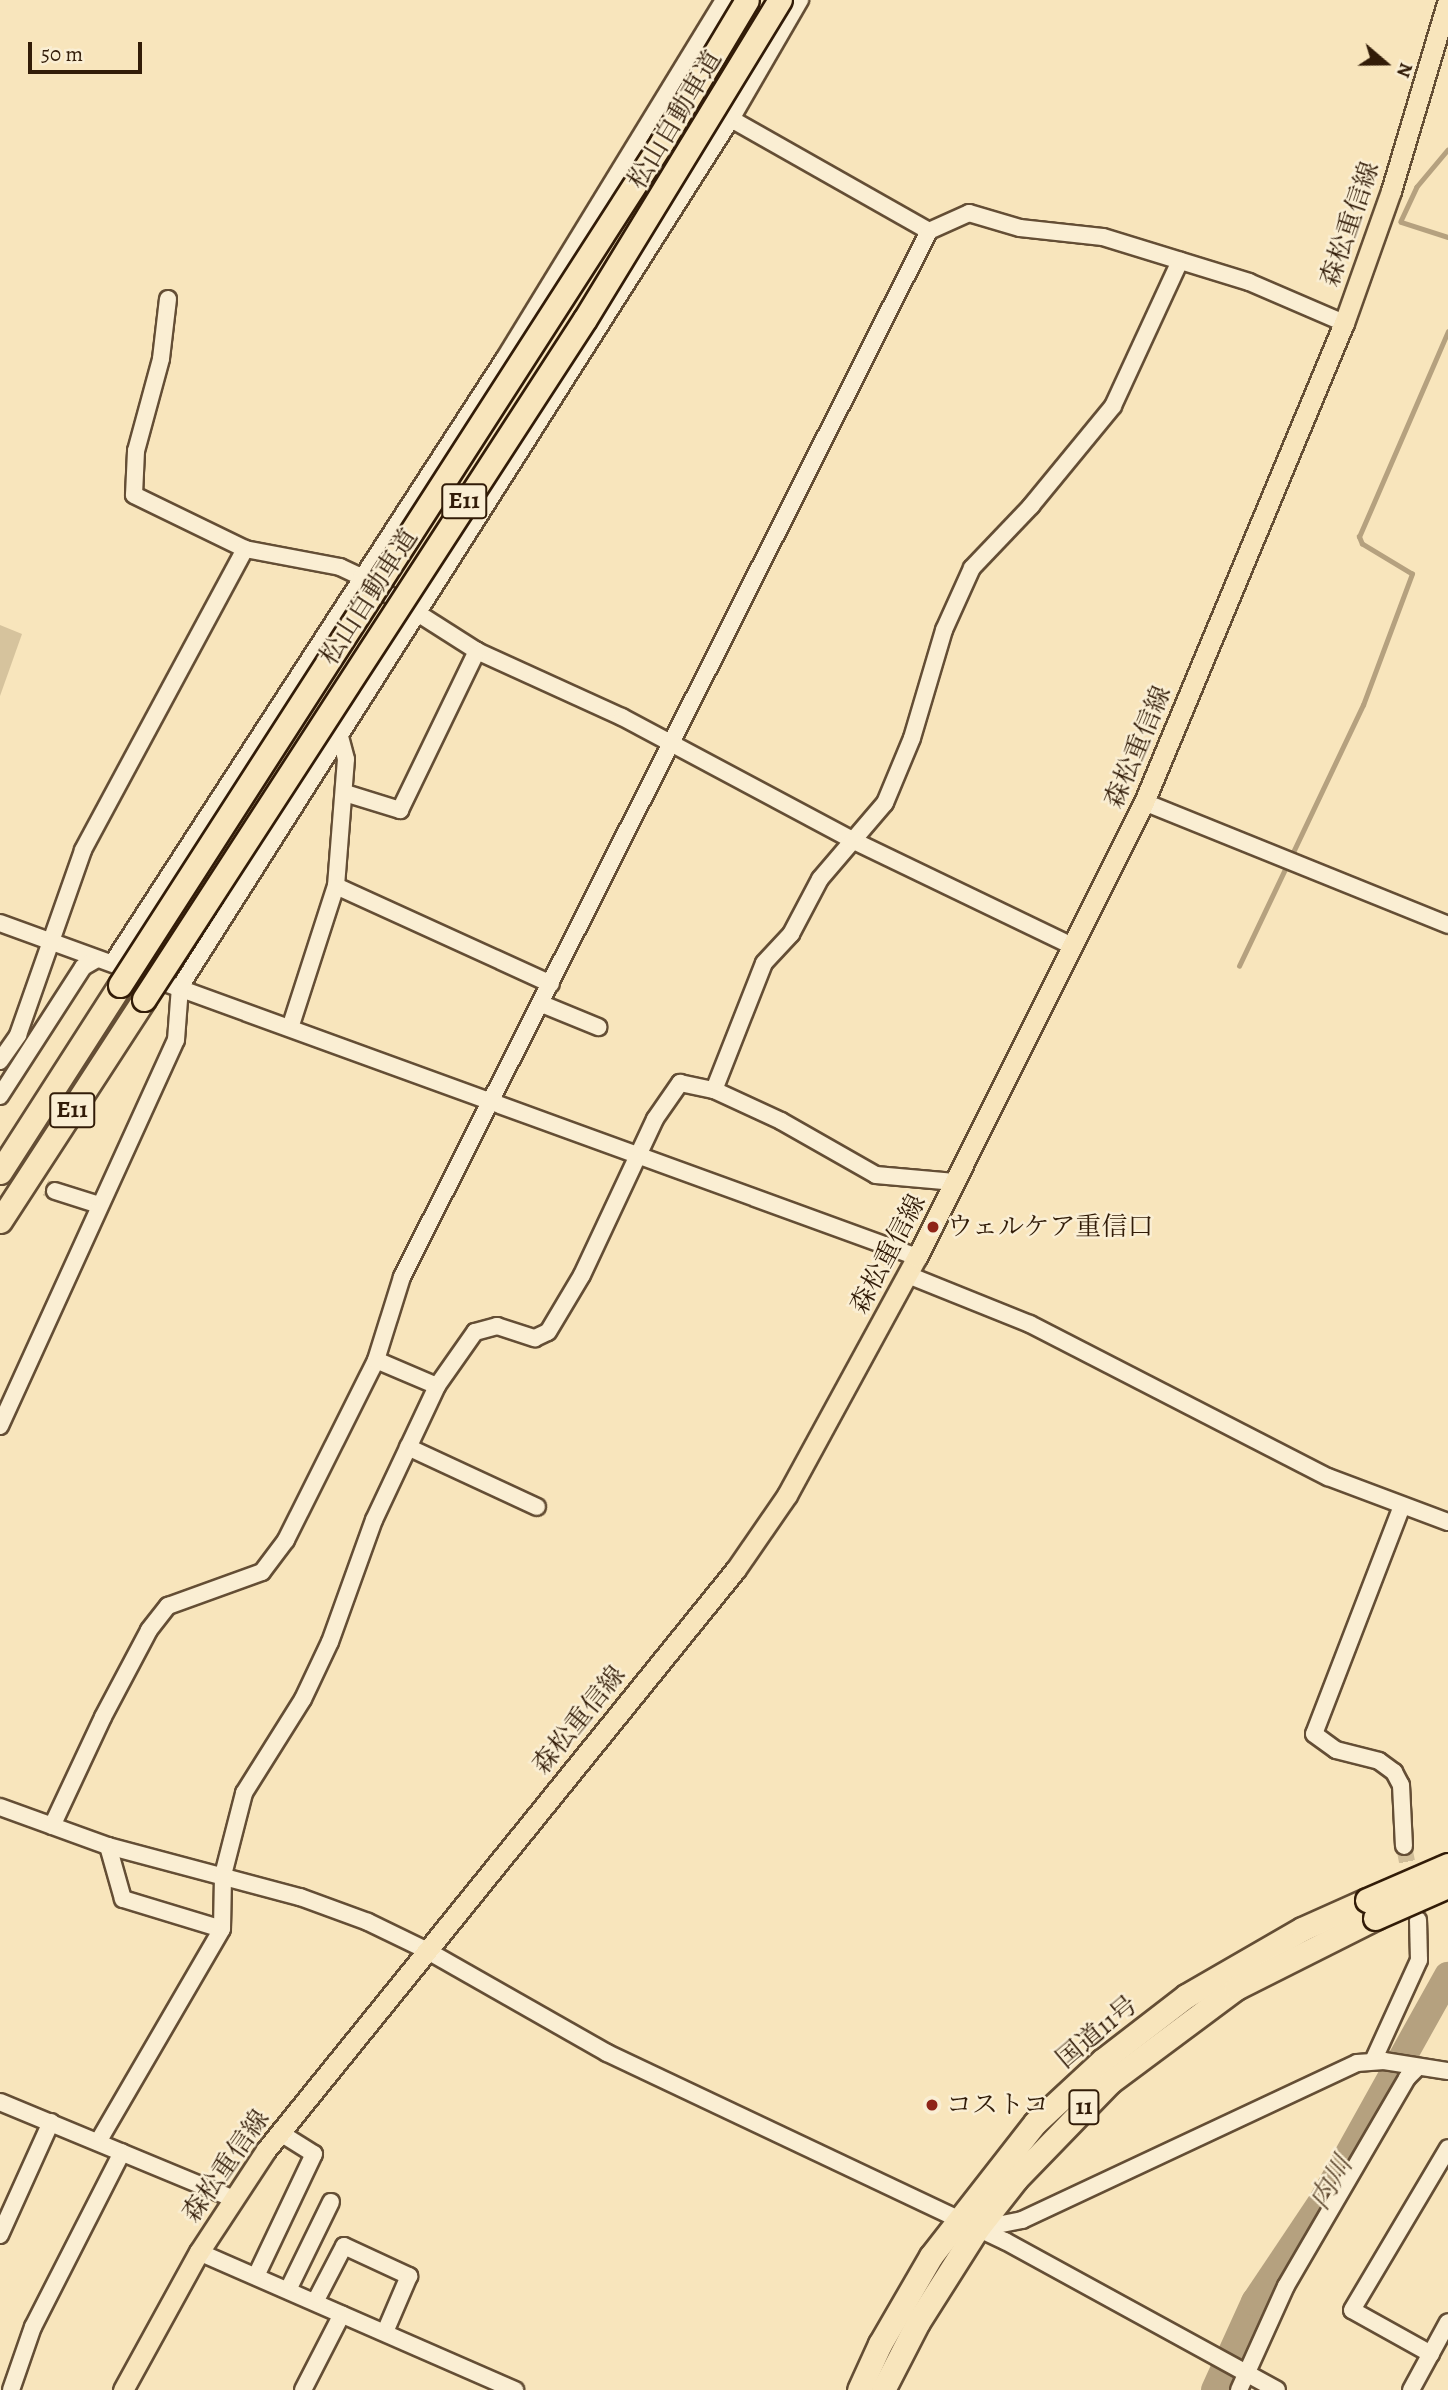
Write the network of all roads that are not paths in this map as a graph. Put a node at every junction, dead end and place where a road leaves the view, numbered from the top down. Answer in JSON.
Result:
{"nodes":[{"id":1,"x":724,"y":0,"type":"edge"},
{"id":2,"x":747,"y":0,"type":"edge"},
{"id":3,"x":780,"y":0,"type":"edge"},
{"id":4,"x":800,"y":0,"type":"edge"},
{"id":5,"x":1448,"y":0,"type":"edge"},
{"id":6,"x":731,"y":119,"type":"junction"},
{"id":7,"x":929,"y":231,"type":"junction"},
{"id":8,"x":1180,"y":261,"type":"junction"},
{"id":9,"x":168,"y":299,"type":"dead end"},
{"id":10,"x":1344,"y":323,"type":"junction"},
{"id":11,"x":245,"y":549,"type":"junction"},
{"id":12,"x":361,"y":578,"type":"junction"},
{"id":13,"x":419,"y":611,"type":"junction"},
{"id":14,"x":477,"y":652,"type":"junction"},
{"id":15,"x":339,"y":733,"type":"junction"},
{"id":16,"x":667,"y":743,"type":"junction"},
{"id":17,"x":345,"y":793,"type":"junction"},
{"id":18,"x":1144,"y":802,"type":"junction"},
{"id":19,"x":855,"y":841,"type":"junction"},
{"id":20,"x":336,"y":886,"type":"junction"},
{"id":21,"x":0,"y":923,"type":"edge"},
{"id":22,"x":1448,"y":925,"type":"edge"},
{"id":23,"x":49,"y":941,"type":"junction"},
{"id":24,"x":1074,"y":947,"type":"junction"},
{"id":25,"x":95,"y":960,"type":"junction"},
{"id":26,"x":113,"y":962,"type":"junction"},
{"id":27,"x":551,"y":984,"type":"junction"},
{"id":28,"x":180,"y":987,"type":"junction"},
{"id":29,"x":542,"y":1004,"type":"junction"},
{"id":30,"x":598,"y":1027,"type":"dead end"},
{"id":31,"x":290,"y":1028,"type":"junction"},
{"id":32,"x":0,"y":1061,"type":"edge"},
{"id":33,"x":714,"y":1090,"type":"junction"},
{"id":34,"x":0,"y":1096,"type":"edge"},
{"id":35,"x":493,"y":1100,"type":"junction"},
{"id":36,"x":639,"y":1154,"type":"junction"},
{"id":37,"x":0,"y":1172,"type":"edge"},
{"id":38,"x":955,"y":1182,"type":"junction"},
{"id":39,"x":55,"y":1191,"type":"tunnel mouth"},
{"id":40,"x":99,"y":1205,"type":"junction"},
{"id":41,"x":0,"y":1221,"type":"edge"},
{"id":42,"x":912,"y":1266,"type":"junction"},
{"id":43,"x":376,"y":1360,"type":"junction"},
{"id":44,"x":438,"y":1386,"type":"junction"},
{"id":45,"x":0,"y":1426,"type":"edge"},
{"id":46,"x":408,"y":1447,"type":"junction"},
{"id":47,"x":1402,"y":1506,"type":"junction"},
{"id":48,"x":537,"y":1507,"type":"dead end"},
{"id":49,"x":1448,"y":1522,"type":"edge"},
{"id":50,"x":0,"y":1807,"type":"edge"},
{"id":51,"x":52,"y":1826,"type":"junction"},
{"id":52,"x":108,"y":1846,"type":"junction"},
{"id":53,"x":1404,"y":1846,"type":"tunnel mouth"},
{"id":54,"x":1448,"y":1865,"type":"edge"},
{"id":55,"x":223,"y":1875,"type":"junction"},
{"id":56,"x":1448,"y":1886,"type":"edge"},
{"id":57,"x":1371,"y":1909,"type":"junction"},
{"id":58,"x":1418,"y":1920,"type":"dead end"},
{"id":59,"x":222,"y":1929,"type":"junction"},
{"id":60,"x":426,"y":1950,"type":"junction"},
{"id":61,"x":1378,"y":2061,"type":"junction"},
{"id":62,"x":1413,"y":2067,"type":"junction"},
{"id":63,"x":1448,"y":2071,"type":"edge"},
{"id":64,"x":0,"y":2102,"type":"edge"},
{"id":65,"x":51,"y":2122,"type":"junction"},
{"id":66,"x":280,"y":2133,"type":"junction"},
{"id":67,"x":98,"y":2142,"type":"junction"},
{"id":68,"x":1448,"y":2148,"type":"edge"},
{"id":69,"x":122,"y":2152,"type":"junction"},
{"id":70,"x":232,"y":2198,"type":"junction"},
{"id":71,"x":331,"y":2202,"type":"dead end"},
{"id":72,"x":967,"y":2224,"type":"junction"},
{"id":73,"x":0,"y":2235,"type":"edge"},
{"id":74,"x":199,"y":2252,"type":"junction"},
{"id":75,"x":256,"y":2276,"type":"junction"},
{"id":76,"x":288,"y":2290,"type":"junction"},
{"id":77,"x":315,"y":2302,"type":"junction"},
{"id":78,"x":342,"y":2314,"type":"junction"},
{"id":79,"x":1448,"y":2322,"type":"edge"},
{"id":80,"x":385,"y":2332,"type":"junction"},
{"id":81,"x":1431,"y":2354,"type":"junction"},
{"id":82,"x":1244,"y":2374,"type":"junction"},
{"id":83,"x":487,"y":2384,"type":"edge"},
{"id":84,"x":11,"y":2390,"type":"edge"},
{"id":85,"x":123,"y":2390,"type":"edge"},
{"id":86,"x":303,"y":2390,"type":"edge"},
{"id":87,"x":515,"y":2390,"type":"edge"},
{"id":88,"x":859,"y":2390,"type":"edge"},
{"id":89,"x":883,"y":2390,"type":"edge"},
{"id":90,"x":1239,"y":2390,"type":"edge"},
{"id":91,"x":1277,"y":2390,"type":"edge"},
{"id":92,"x":1411,"y":2390,"type":"edge"}],
"edges":[{"from":1,"to":12,"type":"street"},
{"from":2,"to":37,"type":"highway","name":"松山自動車道","number":"E11","bridge":true},
{"from":3,"to":41,"type":"highway","name":"松山自動車道","number":"E11","bridge":true},
{"from":4,"to":6,"type":"street"},
{"from":5,"to":10,"type":"main road","name":"森松重信線"},
{"from":6,"to":7,"type":"street"},
{"from":6,"to":13,"type":"street"},
{"from":7,"to":8,"type":"street"},
{"from":7,"to":16,"type":"street"},
{"from":8,"to":10,"type":"street"},
{"from":8,"to":19,"type":"street"},
{"from":9,"to":11,"type":"street"},
{"from":10,"to":18,"type":"main road","name":"森松重信線"},
{"from":11,"to":12,"type":"street"},
{"from":11,"to":23,"type":"street"},
{"from":12,"to":13,"type":"street"},
{"from":12,"to":26,"type":"street"},
{"from":13,"to":14,"type":"street"},
{"from":13,"to":15,"type":"street"},
{"from":14,"to":16,"type":"street"},
{"from":14,"to":17,"type":"street"},
{"from":15,"to":17,"type":"street"},
{"from":15,"to":28,"type":"street"},
{"from":16,"to":19,"type":"street"},
{"from":16,"to":27,"type":"street"},
{"from":17,"to":20,"type":"street"},
{"from":18,"to":22,"type":"street"},
{"from":18,"to":24,"type":"main road","name":"森松重信線"},
{"from":19,"to":24,"type":"street"},
{"from":19,"to":33,"type":"street"},
{"from":20,"to":27,"type":"street"},
{"from":20,"to":31,"type":"street"},
{"from":21,"to":23,"type":"street"},
{"from":23,"to":25,"type":"street"},
{"from":23,"to":32,"type":"street"},
{"from":24,"to":38,"type":"main road","name":"森松重信線"},
{"from":25,"to":26,"type":"street"},
{"from":25,"to":34,"type":"street"},
{"from":26,"to":28,"type":"street"},
{"from":27,"to":29,"type":"street"},
{"from":28,"to":31,"type":"street"},
{"from":28,"to":40,"type":"street"},
{"from":29,"to":30,"type":"street"},
{"from":29,"to":35,"type":"street"},
{"from":31,"to":35,"type":"street"},
{"from":33,"to":36,"type":"street"},
{"from":33,"to":38,"type":"street"},
{"from":35,"to":36,"type":"street"},
{"from":35,"to":43,"type":"street"},
{"from":36,"to":42,"type":"street"},
{"from":36,"to":44,"type":"street"},
{"from":38,"to":42,"type":"main road","name":"森松重信線"},
{"from":39,"to":40,"type":"street"},
{"from":40,"to":45,"type":"street"},
{"from":42,"to":47,"type":"street"},
{"from":42,"to":60,"type":"main road","name":"森松重信線"},
{"from":43,"to":44,"type":"street"},
{"from":43,"to":51,"type":"street"},
{"from":44,"to":46,"type":"street"},
{"from":46,"to":48,"type":"street"},
{"from":46,"to":55,"type":"street"},
{"from":47,"to":49,"type":"street"},
{"from":47,"to":53,"type":"street"},
{"from":50,"to":51,"type":"street"},
{"from":51,"to":52,"type":"street"},
{"from":52,"to":55,"type":"street"},
{"from":52,"to":59,"type":"street"},
{"from":54,"to":57,"type":"highway","name":"国道11号","number":"11","bridge":true},
{"from":55,"to":59,"type":"street"},
{"from":55,"to":60,"type":"street"},
{"from":56,"to":57,"type":"highway","name":"国道11号","number":"11","bridge":true},
{"from":57,"to":72,"type":"highway","name":"国道11号","number":"11"},
{"from":58,"to":61,"type":"street"},
{"from":59,"to":67,"type":"street"},
{"from":60,"to":66,"type":"main road","name":"森松重信線"},
{"from":60,"to":72,"type":"street"},
{"from":61,"to":62,"type":"street"},
{"from":61,"to":72,"type":"street"},
{"from":62,"to":63,"type":"street"},
{"from":62,"to":82,"type":"street"},
{"from":64,"to":65,"type":"street"},
{"from":65,"to":67,"type":"street"},
{"from":65,"to":73,"type":"street"},
{"from":66,"to":70,"type":"main road","name":"森松重信線"},
{"from":66,"to":75,"type":"street"},
{"from":67,"to":69,"type":"street"},
{"from":68,"to":81,"type":"street"},
{"from":69,"to":70,"type":"street"},
{"from":69,"to":84,"type":"street"},
{"from":70,"to":74,"type":"main road","name":"森松重信線"},
{"from":71,"to":76,"type":"street"},
{"from":72,"to":82,"type":"street"},
{"from":72,"to":88,"type":"highway","name":"国道11号","number":"11"},
{"from":72,"to":89,"type":"highway","name":"国道11号","number":"11"},
{"from":74,"to":75,"type":"street"},
{"from":74,"to":85,"type":"main road","name":"森松重信線"},
{"from":75,"to":76,"type":"street"},
{"from":76,"to":77,"type":"street"},
{"from":77,"to":78,"type":"street"},
{"from":77,"to":80,"type":"street"},
{"from":78,"to":80,"type":"street"},
{"from":78,"to":86,"type":"street"},
{"from":79,"to":81,"type":"street"},
{"from":80,"to":83,"type":"street"},
{"from":81,"to":92,"type":"street"},
{"from":82,"to":90,"type":"street"},
{"from":82,"to":91,"type":"street"},
{"from":83,"to":87,"type":"street"}]}
